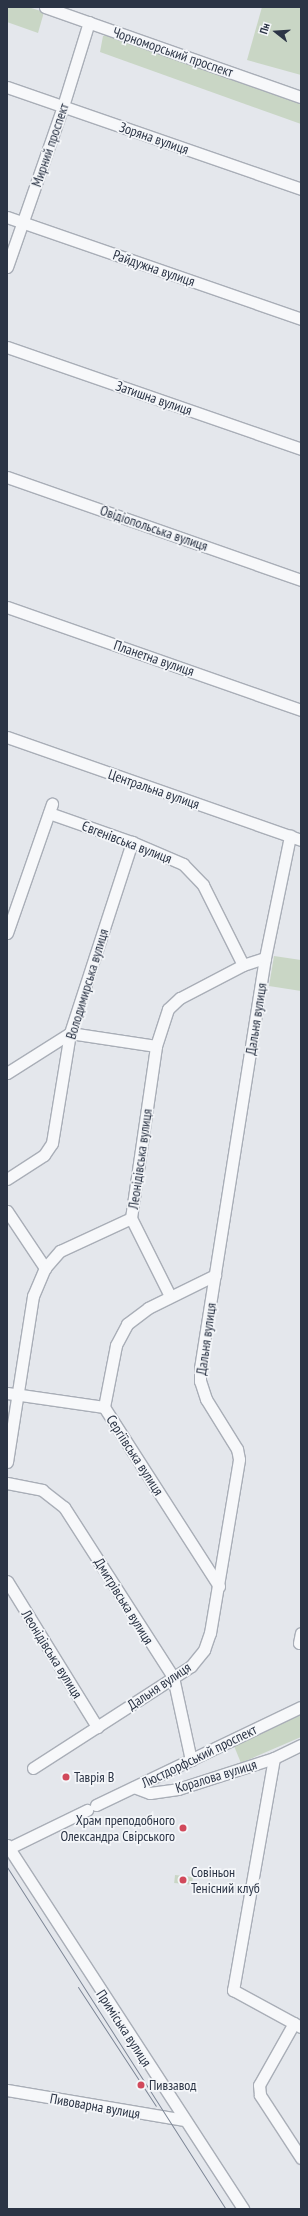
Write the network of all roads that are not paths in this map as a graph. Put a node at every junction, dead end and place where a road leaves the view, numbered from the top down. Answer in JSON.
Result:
{"nodes":[{"id":1,"x":46,"y":7,"type":"edge"},
{"id":2,"x":89,"y":22,"type":"junction"},
{"id":3,"x":7,"y":87,"type":"edge"},
{"id":4,"x":301,"y":97,"type":"edge"},
{"id":5,"x":63,"y":106,"type":"junction"},
{"id":6,"x":301,"y":189,"type":"edge"},
{"id":7,"x":7,"y":217,"type":"edge"},
{"id":8,"x":23,"y":223,"type":"junction"},
{"id":9,"x":7,"y":267,"type":"edge"},
{"id":10,"x":301,"y":319,"type":"edge"},
{"id":11,"x":7,"y":347,"type":"edge"},
{"id":12,"x":301,"y":449,"type":"edge"},
{"id":13,"x":7,"y":477,"type":"edge"},
{"id":14,"x":301,"y":580,"type":"edge"},
{"id":15,"x":7,"y":607,"type":"edge"},
{"id":16,"x":301,"y":710,"type":"edge"},
{"id":17,"x":7,"y":737,"type":"edge"},
{"id":18,"x":290,"y":836,"type":"junction"},
{"id":19,"x":301,"y":840,"type":"edge"},
{"id":20,"x":132,"y":842,"type":"junction"},
{"id":21,"x":7,"y":933,"type":"edge"},
{"id":22,"x":265,"y":958,"type":"junction"},
{"id":23,"x":243,"y":965,"type":"junction"},
{"id":24,"x":70,"y":1033,"type":"junction"},
{"id":25,"x":156,"y":1046,"type":"junction"},
{"id":26,"x":7,"y":1073,"type":"edge"},
{"id":27,"x":7,"y":1179,"type":"edge"},
{"id":28,"x":7,"y":1211,"type":"edge"},
{"id":29,"x":131,"y":1218,"type":"junction"},
{"id":30,"x":45,"y":1268,"type":"junction"},
{"id":31,"x":215,"y":1275,"type":"junction"},
{"id":32,"x":170,"y":1296,"type":"junction"},
{"id":33,"x":12,"y":1394,"type":"edge"},
{"id":34,"x":104,"y":1408,"type":"junction"},
{"id":35,"x":7,"y":1462,"type":"edge"},
{"id":36,"x":7,"y":1483,"type":"edge"},
{"id":37,"x":7,"y":1581,"type":"edge"},
{"id":38,"x":219,"y":1586,"type":"junction"},
{"id":39,"x":173,"y":1677,"type":"junction"},
{"id":40,"x":301,"y":1707,"type":"edge"},
{"id":41,"x":98,"y":1727,"type":"junction"},
{"id":42,"x":301,"y":1745,"type":"edge"},
{"id":43,"x":274,"y":1758,"type":"junction"},
{"id":44,"x":191,"y":1760,"type":"junction"},
{"id":45,"x":33,"y":1768,"type":"dead end"},
{"id":46,"x":134,"y":1787,"type":"junction"},
{"id":47,"x":8,"y":1847,"type":"edge"},
{"id":48,"x":297,"y":2025,"type":"edge"},
{"id":49,"x":7,"y":2090,"type":"edge"},
{"id":50,"x":184,"y":2120,"type":"junction"},
{"id":51,"x":301,"y":2158,"type":"edge"},
{"id":52,"x":243,"y":2209,"type":"edge"}],
"edges":[{"from":1,"to":2,"type":"street","name":"Чорноморський проспект"},
{"from":2,"to":4,"type":"street","name":"Чорноморський проспект"},
{"from":2,"to":5,"type":"street","name":"Мирний проспект"},
{"from":3,"to":5,"type":"street","name":"Зоряна вулиця"},
{"from":5,"to":6,"type":"street","name":"Зоряна вулиця"},
{"from":5,"to":8,"type":"street","name":"Мирний проспект"},
{"from":7,"to":8,"type":"street","name":"Райдужна вулиця"},
{"from":8,"to":9,"type":"street","name":"Мирний проспект"},
{"from":8,"to":10,"type":"street","name":"Райдужна вулиця"},
{"from":11,"to":12,"type":"street","name":"Затишна вулиця"},
{"from":13,"to":14,"type":"street","name":"Овідіопольська вулиця"},
{"from":15,"to":16,"type":"street","name":"Планетна вулиця"},
{"from":17,"to":18,"type":"street","name":"Центральна вулиця"},
{"from":18,"to":19,"type":"street","name":"Центральна вулиця"},
{"from":18,"to":22,"type":"street","name":"Дальня вулиця"},
{"from":20,"to":21,"type":"street","name":"Євгенівська вулиця"},
{"from":20,"to":23,"type":"street","name":"Євгенівська вулиця"},
{"from":20,"to":24,"type":"street","name":"Володимирська вулиця"},
{"from":22,"to":23,"type":"street","name":"Леонідівська вулиця"},
{"from":22,"to":31,"type":"street","name":"Дальня вулиця"},
{"from":23,"to":25,"type":"street","name":"Леонідівська вулиця"},
{"from":24,"to":25,"type":"street"},
{"from":24,"to":26,"type":"street"},
{"from":24,"to":27,"type":"street","name":"Володимирська вулиця"},
{"from":25,"to":29,"type":"street","name":"Леонідівська вулиця"},
{"from":28,"to":30,"type":"street"},
{"from":29,"to":30,"type":"street","name":"Леонідівська вулиця"},
{"from":29,"to":32,"type":"street"},
{"from":30,"to":33,"type":"street","name":"Леонідівська вулиця"},
{"from":31,"to":32,"type":"street"},
{"from":31,"to":38,"type":"street","name":"Дальня вулиця"},
{"from":32,"to":34,"type":"street"},
{"from":33,"to":34,"type":"street","name":"Сергіївська вулиця"},
{"from":33,"to":35,"type":"street","name":"Леонідівська вулиця"},
{"from":34,"to":38,"type":"street","name":"Сергіївська вулиця"},
{"from":36,"to":39,"type":"street","name":"Дмитрівська вулиця"},
{"from":37,"to":41,"type":"street","name":"Леонідівська вулиця"},
{"from":38,"to":39,"type":"street","name":"Дальня вулиця"},
{"from":39,"to":41,"type":"street","name":"Дальня вулиця"},
{"from":39,"to":44,"type":"street","name":"Дмитрівська вулиця"},
{"from":40,"to":44,"type":"street","name":"Люстдорфський проспект"},
{"from":41,"to":45,"type":"street","name":"Дальня вулиця"},
{"from":42,"to":43,"type":"street","name":"Коралова вулиця"},
{"from":43,"to":46,"type":"street","name":"Коралова вулиця"},
{"from":43,"to":48,"type":"street","name":"Коралова вулиця"},
{"from":44,"to":46,"type":"street","name":"Люстдорфський проспект"},
{"from":46,"to":47,"type":"street","name":"Люстдорфський проспект"},
{"from":47,"to":50,"type":"street","name":"Приміська вулиця"},
{"from":48,"to":51,"type":"street"},
{"from":49,"to":50,"type":"street","name":"Пивоварна вулиця"},
{"from":50,"to":52,"type":"street","name":"Приміська вулиця"}]}
